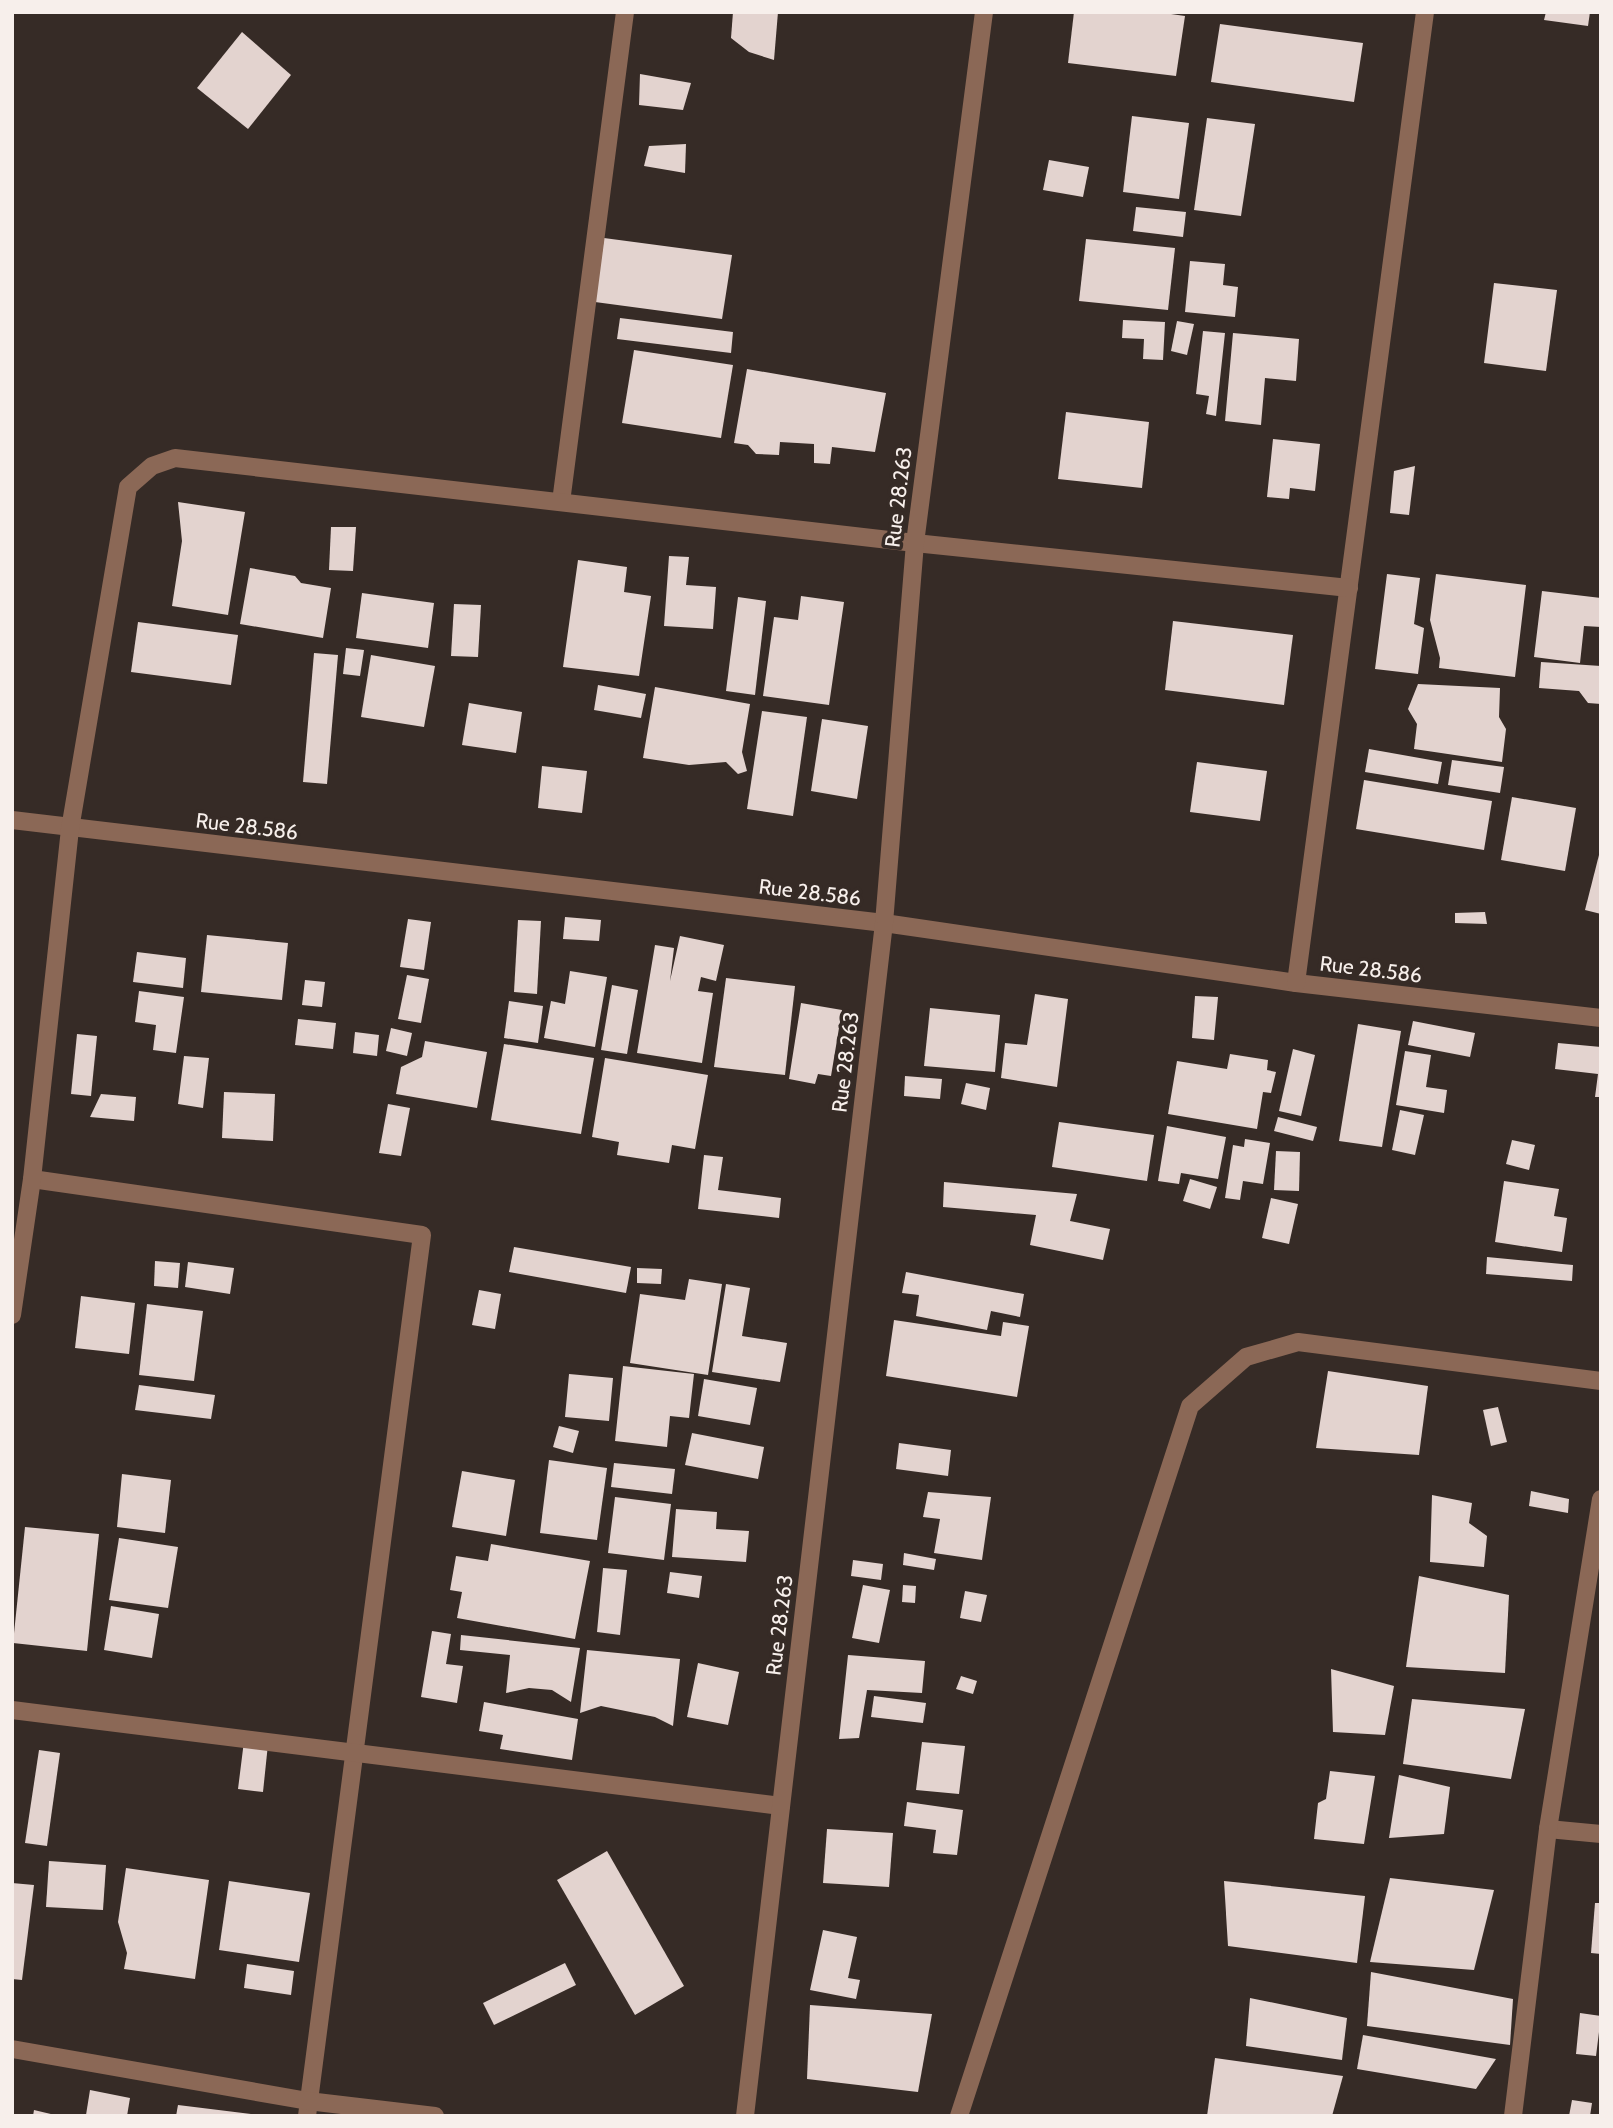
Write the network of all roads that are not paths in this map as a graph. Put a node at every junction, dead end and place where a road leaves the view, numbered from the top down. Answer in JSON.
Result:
{"nodes":[{"id":1,"x":625,"y":12,"type":"edge"},
{"id":2,"x":985,"y":12,"type":"edge"},
{"id":3,"x":1424,"y":12,"type":"edge"},
{"id":4,"x":561,"y":502,"type":"junction"},
{"id":5,"x":915,"y":543,"type":"junction"},
{"id":6,"x":1349,"y":588,"type":"junction"},
{"id":7,"x":12,"y":820,"type":"edge"},
{"id":8,"x":70,"y":829,"type":"junction"},
{"id":9,"x":884,"y":923,"type":"junction"},
{"id":10,"x":1296,"y":983,"type":"junction"},
{"id":11,"x":1601,"y":1018,"type":"edge"},
{"id":12,"x":32,"y":1179,"type":"junction"},
{"id":13,"x":12,"y":1315,"type":"edge"},
{"id":14,"x":1601,"y":1381,"type":"edge"},
{"id":15,"x":1601,"y":1499,"type":"edge"},
{"id":16,"x":12,"y":1710,"type":"edge"},
{"id":17,"x":354,"y":1752,"type":"junction"},
{"id":18,"x":781,"y":1806,"type":"junction"},
{"id":19,"x":1548,"y":1829,"type":"junction"},
{"id":20,"x":1601,"y":1834,"type":"edge"},
{"id":21,"x":12,"y":2049,"type":"edge"},
{"id":22,"x":307,"y":2108,"type":"edge"},
{"id":23,"x":435,"y":2116,"type":"edge"},
{"id":24,"x":745,"y":2116,"type":"edge"},
{"id":25,"x":959,"y":2116,"type":"edge"},
{"id":26,"x":1513,"y":2116,"type":"edge"}],
"edges":[{"from":1,"to":4,"type":"street"},
{"from":2,"to":5,"type":"street","name":"Rue 28.263"},
{"from":3,"to":6,"type":"street"},
{"from":4,"to":5,"type":"street"},
{"from":4,"to":8,"type":"street"},
{"from":5,"to":6,"type":"street"},
{"from":5,"to":9,"type":"street","name":"Rue 28.263"},
{"from":6,"to":10,"type":"street"},
{"from":7,"to":8,"type":"street","name":"Rue 28.586"},
{"from":8,"to":9,"type":"street","name":"Rue 28.586"},
{"from":8,"to":12,"type":"street"},
{"from":9,"to":10,"type":"street","name":"Rue 28.586"},
{"from":9,"to":18,"type":"street","name":"Rue 28.263"},
{"from":10,"to":11,"type":"street","name":"Rue 28.586"},
{"from":12,"to":13,"type":"street"},
{"from":12,"to":17,"type":"street"},
{"from":14,"to":25,"type":"street"},
{"from":15,"to":19,"type":"street"},
{"from":16,"to":17,"type":"street"},
{"from":17,"to":18,"type":"street"},
{"from":17,"to":22,"type":"street"},
{"from":18,"to":24,"type":"street","name":"Rue 28.263"},
{"from":19,"to":20,"type":"street"},
{"from":19,"to":26,"type":"street"},
{"from":21,"to":22,"type":"street"},
{"from":22,"to":23,"type":"street"}]}
